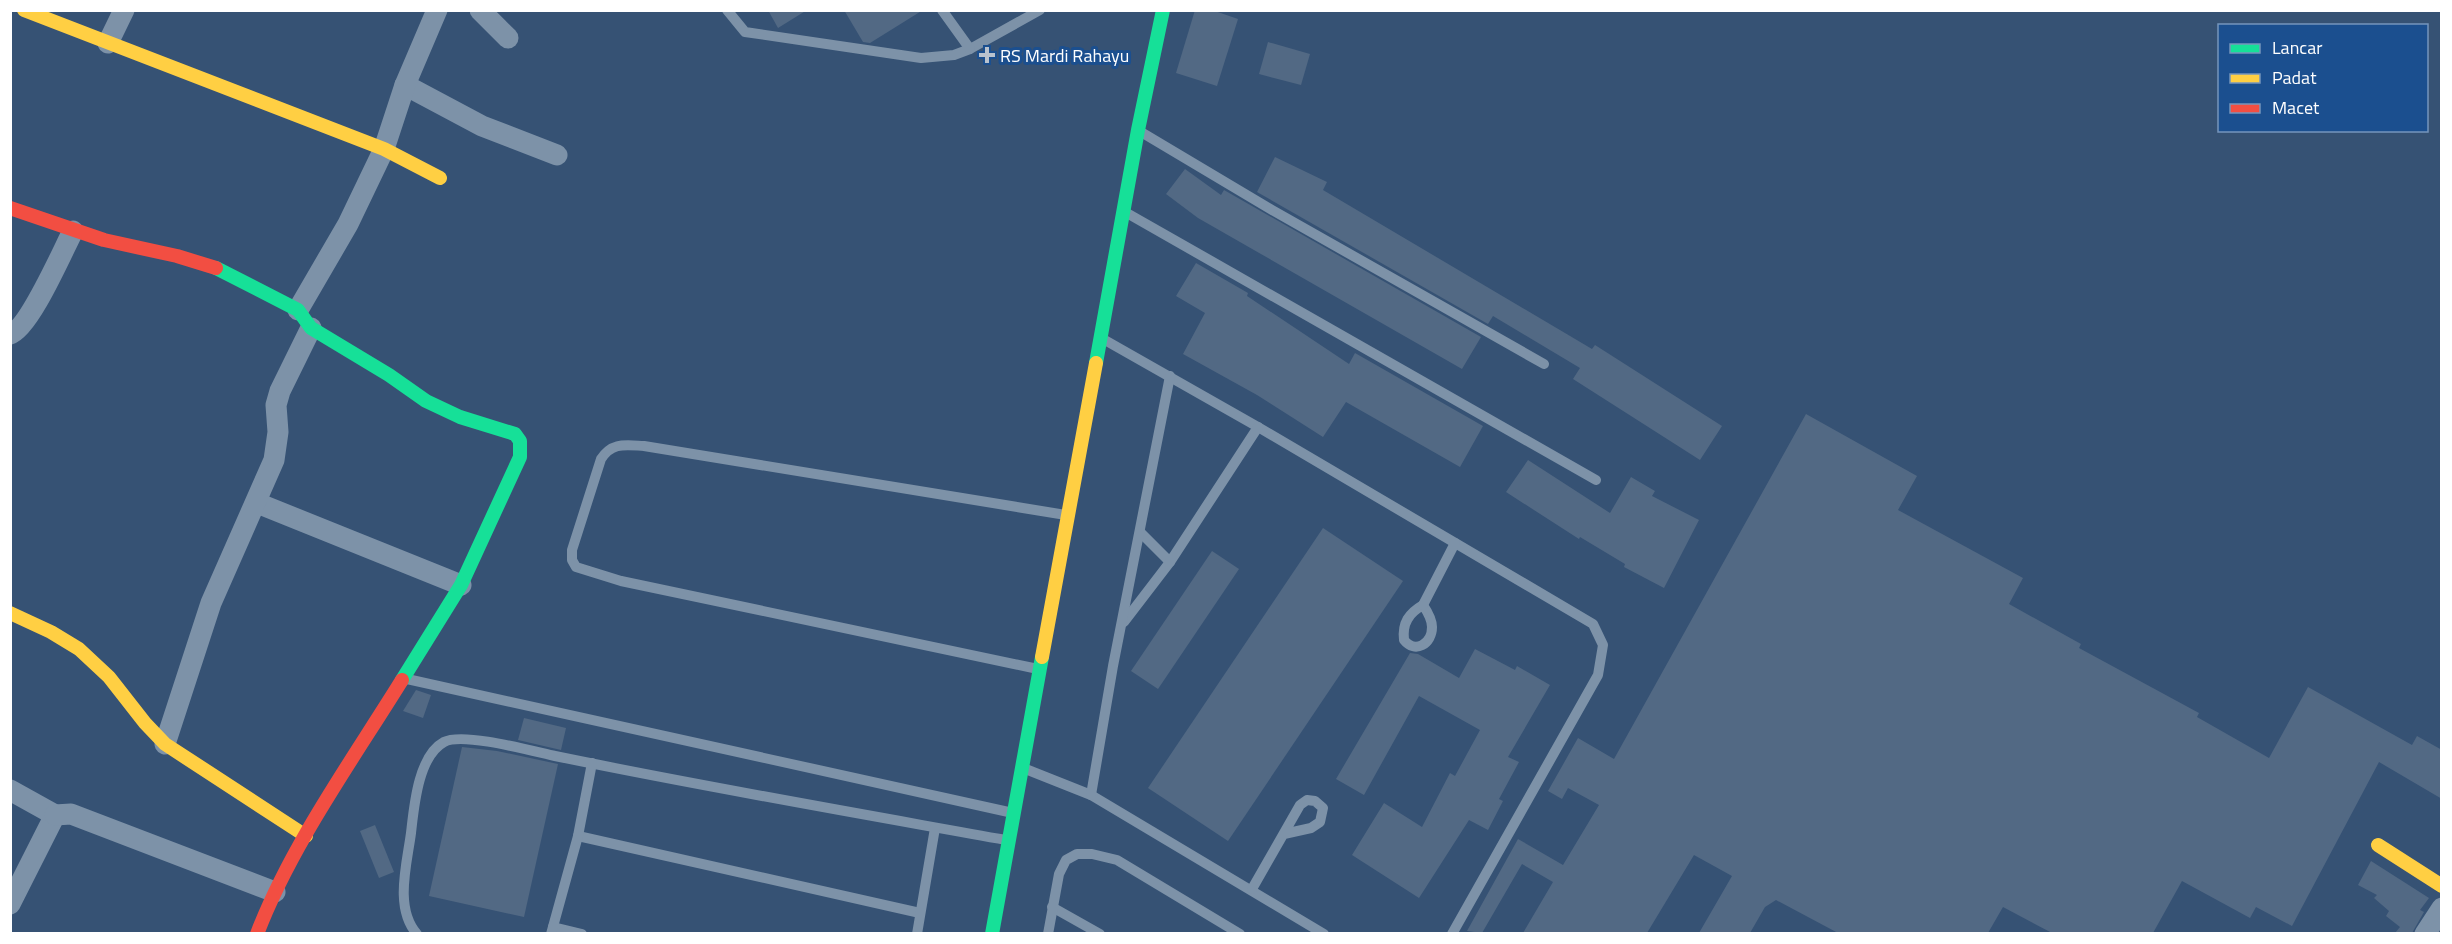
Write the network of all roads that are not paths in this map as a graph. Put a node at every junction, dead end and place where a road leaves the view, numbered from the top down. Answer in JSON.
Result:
{"nodes":[{"id":1,"x":24,"y":10,"type":"edge"},
{"id":2,"x":124,"y":10,"type":"edge"},
{"id":3,"x":437,"y":10,"type":"edge"},
{"id":4,"x":480,"y":10,"type":"edge"},
{"id":5,"x":727,"y":10,"type":"edge"},
{"id":6,"x":942,"y":10,"type":"edge"},
{"id":7,"x":1040,"y":10,"type":"edge"},
{"id":8,"x":1160,"y":12,"type":"edge"},
{"id":9,"x":508,"y":38,"type":"dead end"},
{"id":10,"x":108,"y":43,"type":"junction"},
{"id":11,"x":970,"y":49,"type":"junction"},
{"id":12,"x":405,"y":85,"type":"junction"},
{"id":13,"x":1138,"y":130,"type":"junction"},
{"id":14,"x":384,"y":149,"type":"junction"},
{"id":15,"x":557,"y":155,"type":"dead end"},
{"id":16,"x":440,"y":178,"type":"dead end"},
{"id":17,"x":10,"y":208,"type":"edge"},
{"id":18,"x":1125,"y":212,"type":"junction"},
{"id":19,"x":73,"y":231,"type":"junction"},
{"id":20,"x":298,"y":310,"type":"junction"},
{"id":21,"x":311,"y":328,"type":"junction"},
{"id":22,"x":10,"y":334,"type":"edge"},
{"id":23,"x":1102,"y":339,"type":"junction"},
{"id":24,"x":1544,"y":364,"type":"dead end"},
{"id":25,"x":1170,"y":376,"type":"junction"},
{"id":26,"x":1258,"y":427,"type":"junction"},
{"id":27,"x":1596,"y":480,"type":"dead end"},
{"id":28,"x":257,"y":503,"type":"junction"},
{"id":29,"x":1068,"y":515,"type":"junction"},
{"id":30,"x":1140,"y":532,"type":"junction"},
{"id":31,"x":1455,"y":543,"type":"junction"},
{"id":32,"x":1170,"y":562,"type":"junction"},
{"id":33,"x":461,"y":585,"type":"junction"},
{"id":34,"x":1424,"y":605,"type":"dead end"},
{"id":35,"x":10,"y":613,"type":"edge"},
{"id":36,"x":1122,"y":625,"type":"junction"},
{"id":37,"x":1041,"y":669,"type":"junction"},
{"id":38,"x":404,"y":679,"type":"junction"},
{"id":39,"x":165,"y":744,"type":"junction"},
{"id":40,"x":592,"y":764,"type":"junction"},
{"id":41,"x":1023,"y":768,"type":"junction"},
{"id":42,"x":10,"y":790,"type":"edge"},
{"id":43,"x":1091,"y":795,"type":"junction"},
{"id":44,"x":1013,"y":813,"type":"junction"},
{"id":45,"x":55,"y":815,"type":"junction"},
{"id":46,"x":935,"y":828,"type":"junction"},
{"id":47,"x":1284,"y":834,"type":"dead end"},
{"id":48,"x":306,"y":836,"type":"junction"},
{"id":49,"x":578,"y":836,"type":"junction"},
{"id":50,"x":1009,"y":841,"type":"junction"},
{"id":51,"x":2378,"y":845,"type":"dead end"},
{"id":52,"x":2442,"y":886,"type":"edge"},
{"id":53,"x":1252,"y":889,"type":"junction"},
{"id":54,"x":275,"y":892,"type":"junction"},
{"id":55,"x":10,"y":904,"type":"edge"},
{"id":56,"x":1052,"y":907,"type":"junction"},
{"id":57,"x":2442,"y":908,"type":"edge"},
{"id":58,"x":920,"y":913,"type":"junction"},
{"id":59,"x":552,"y":930,"type":"edge"},
{"id":60,"x":256,"y":933,"type":"edge"},
{"id":61,"x":417,"y":933,"type":"edge"},
{"id":62,"x":582,"y":933,"type":"edge"},
{"id":63,"x":917,"y":933,"type":"edge"},
{"id":64,"x":992,"y":933,"type":"edge"},
{"id":65,"x":1048,"y":933,"type":"edge"},
{"id":66,"x":1100,"y":933,"type":"edge"},
{"id":67,"x":1240,"y":933,"type":"edge"},
{"id":68,"x":1324,"y":933,"type":"edge"},
{"id":69,"x":1452,"y":933,"type":"edge"},
{"id":70,"x":2425,"y":933,"type":"edge"}],
"edges":[{"from":1,"to":10,"type":"street"},
{"from":2,"to":10,"type":"street"},
{"from":3,"to":12,"type":"street"},
{"from":4,"to":9,"type":"street"},
{"from":5,"to":11,"type":"lane"},
{"from":6,"to":11,"type":"lane"},
{"from":7,"to":11,"type":"lane"},
{"from":8,"to":13,"type":"street"},
{"from":10,"to":14,"type":"street"},
{"from":12,"to":14,"type":"street"},
{"from":12,"to":15,"type":"street"},
{"from":13,"to":18,"type":"street"},
{"from":13,"to":24,"type":"lane"},
{"from":14,"to":16,"type":"street"},
{"from":14,"to":20,"type":"street"},
{"from":17,"to":19,"type":"street"},
{"from":18,"to":23,"type":"street"},
{"from":18,"to":27,"type":"lane"},
{"from":19,"to":20,"type":"street"},
{"from":19,"to":22,"type":"street"},
{"from":20,"to":21,"type":"street"},
{"from":21,"to":28,"type":"street"},
{"from":21,"to":33,"type":"street"},
{"from":23,"to":25,"type":"lane"},
{"from":23,"to":29,"type":"street"},
{"from":25,"to":26,"type":"lane"},
{"from":25,"to":30,"type":"lane"},
{"from":26,"to":31,"type":"lane"},
{"from":26,"to":32,"type":"lane"},
{"from":28,"to":33,"type":"street"},
{"from":28,"to":39,"type":"street"},
{"from":29,"to":37,"type":"street"},
{"from":29,"to":37,"type":"lane"},
{"from":30,"to":32,"type":"lane"},
{"from":30,"to":36,"type":"lane"},
{"from":31,"to":34,"type":"lane"},
{"from":31,"to":69,"type":"lane"},
{"from":32,"to":36,"type":"lane"},
{"from":33,"to":38,"type":"street"},
{"from":35,"to":39,"type":"street"},
{"from":36,"to":43,"type":"lane"},
{"from":37,"to":41,"type":"street"},
{"from":38,"to":44,"type":"lane"},
{"from":38,"to":48,"type":"street"},
{"from":39,"to":48,"type":"street"},
{"from":40,"to":46,"type":"lane"},
{"from":40,"to":49,"type":"lane"},
{"from":40,"to":61,"type":"lane"},
{"from":41,"to":43,"type":"lane"},
{"from":41,"to":44,"type":"street"},
{"from":42,"to":45,"type":"street"},
{"from":43,"to":53,"type":"lane"},
{"from":44,"to":50,"type":"street"},
{"from":45,"to":54,"type":"street"},
{"from":45,"to":55,"type":"street"},
{"from":46,"to":50,"type":"lane"},
{"from":46,"to":58,"type":"lane"},
{"from":47,"to":53,"type":"lane"},
{"from":48,"to":54,"type":"street"},
{"from":49,"to":58,"type":"lane"},
{"from":49,"to":59,"type":"lane"},
{"from":50,"to":64,"type":"street"},
{"from":51,"to":52,"type":"street"},
{"from":53,"to":68,"type":"lane"},
{"from":54,"to":60,"type":"street"},
{"from":56,"to":65,"type":"lane"},
{"from":56,"to":66,"type":"lane"},
{"from":56,"to":67,"type":"lane"},
{"from":57,"to":70,"type":"street"},
{"from":58,"to":63,"type":"lane"},
{"from":59,"to":62,"type":"lane"}]}
